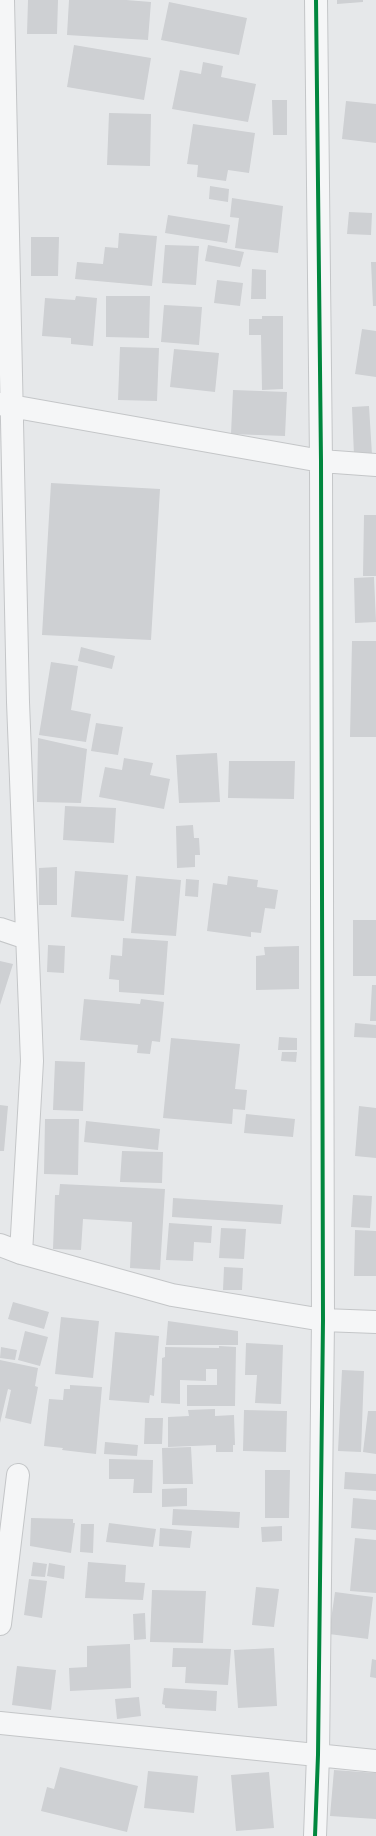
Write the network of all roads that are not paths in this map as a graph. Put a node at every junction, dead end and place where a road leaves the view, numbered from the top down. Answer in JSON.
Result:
{"nodes":[{"id":1,"x":3,"y":0,"type":"edge"},
{"id":2,"x":316,"y":0,"type":"edge"},
{"id":3,"x":3,"y":186,"type":"edge"},
{"id":4,"x":5,"y":405,"type":"edge"},
{"id":5,"x":321,"y":461,"type":"junction"},
{"id":6,"x":376,"y":465,"type":"edge"},
{"id":7,"x":9,"y":701,"type":"edge"},
{"id":8,"x":0,"y":928,"type":"edge"},
{"id":9,"x":27,"y":938,"type":"junction"},
{"id":10,"x":0,"y":1245,"type":"edge"},
{"id":11,"x":21,"y":1253,"type":"junction"},
{"id":12,"x":323,"y":1320,"type":"junction"},
{"id":13,"x":376,"y":1322,"type":"edge"},
{"id":14,"x":18,"y":1475,"type":"dead end"},
{"id":15,"x":0,"y":1624,"type":"edge"},
{"id":16,"x":0,"y":1723,"type":"edge"},
{"id":17,"x":318,"y":1755,"type":"junction"},
{"id":18,"x":376,"y":1761,"type":"edge"},
{"id":19,"x":315,"y":1836,"type":"edge"}],
"edges":[{"from":1,"to":3,"type":"street"},
{"from":2,"to":5,"type":"street"},
{"from":3,"to":4,"type":"street"},
{"from":4,"to":5,"type":"street"},
{"from":4,"to":7,"type":"street"},
{"from":5,"to":6,"type":"street"},
{"from":5,"to":12,"type":"street"},
{"from":7,"to":9,"type":"street"},
{"from":8,"to":9,"type":"street"},
{"from":9,"to":11,"type":"street"},
{"from":10,"to":11,"type":"street"},
{"from":11,"to":12,"type":"street"},
{"from":12,"to":13,"type":"street"},
{"from":12,"to":17,"type":"street"},
{"from":14,"to":15,"type":"street"},
{"from":16,"to":17,"type":"street"},
{"from":17,"to":18,"type":"street"},
{"from":17,"to":19,"type":"street"}]}
